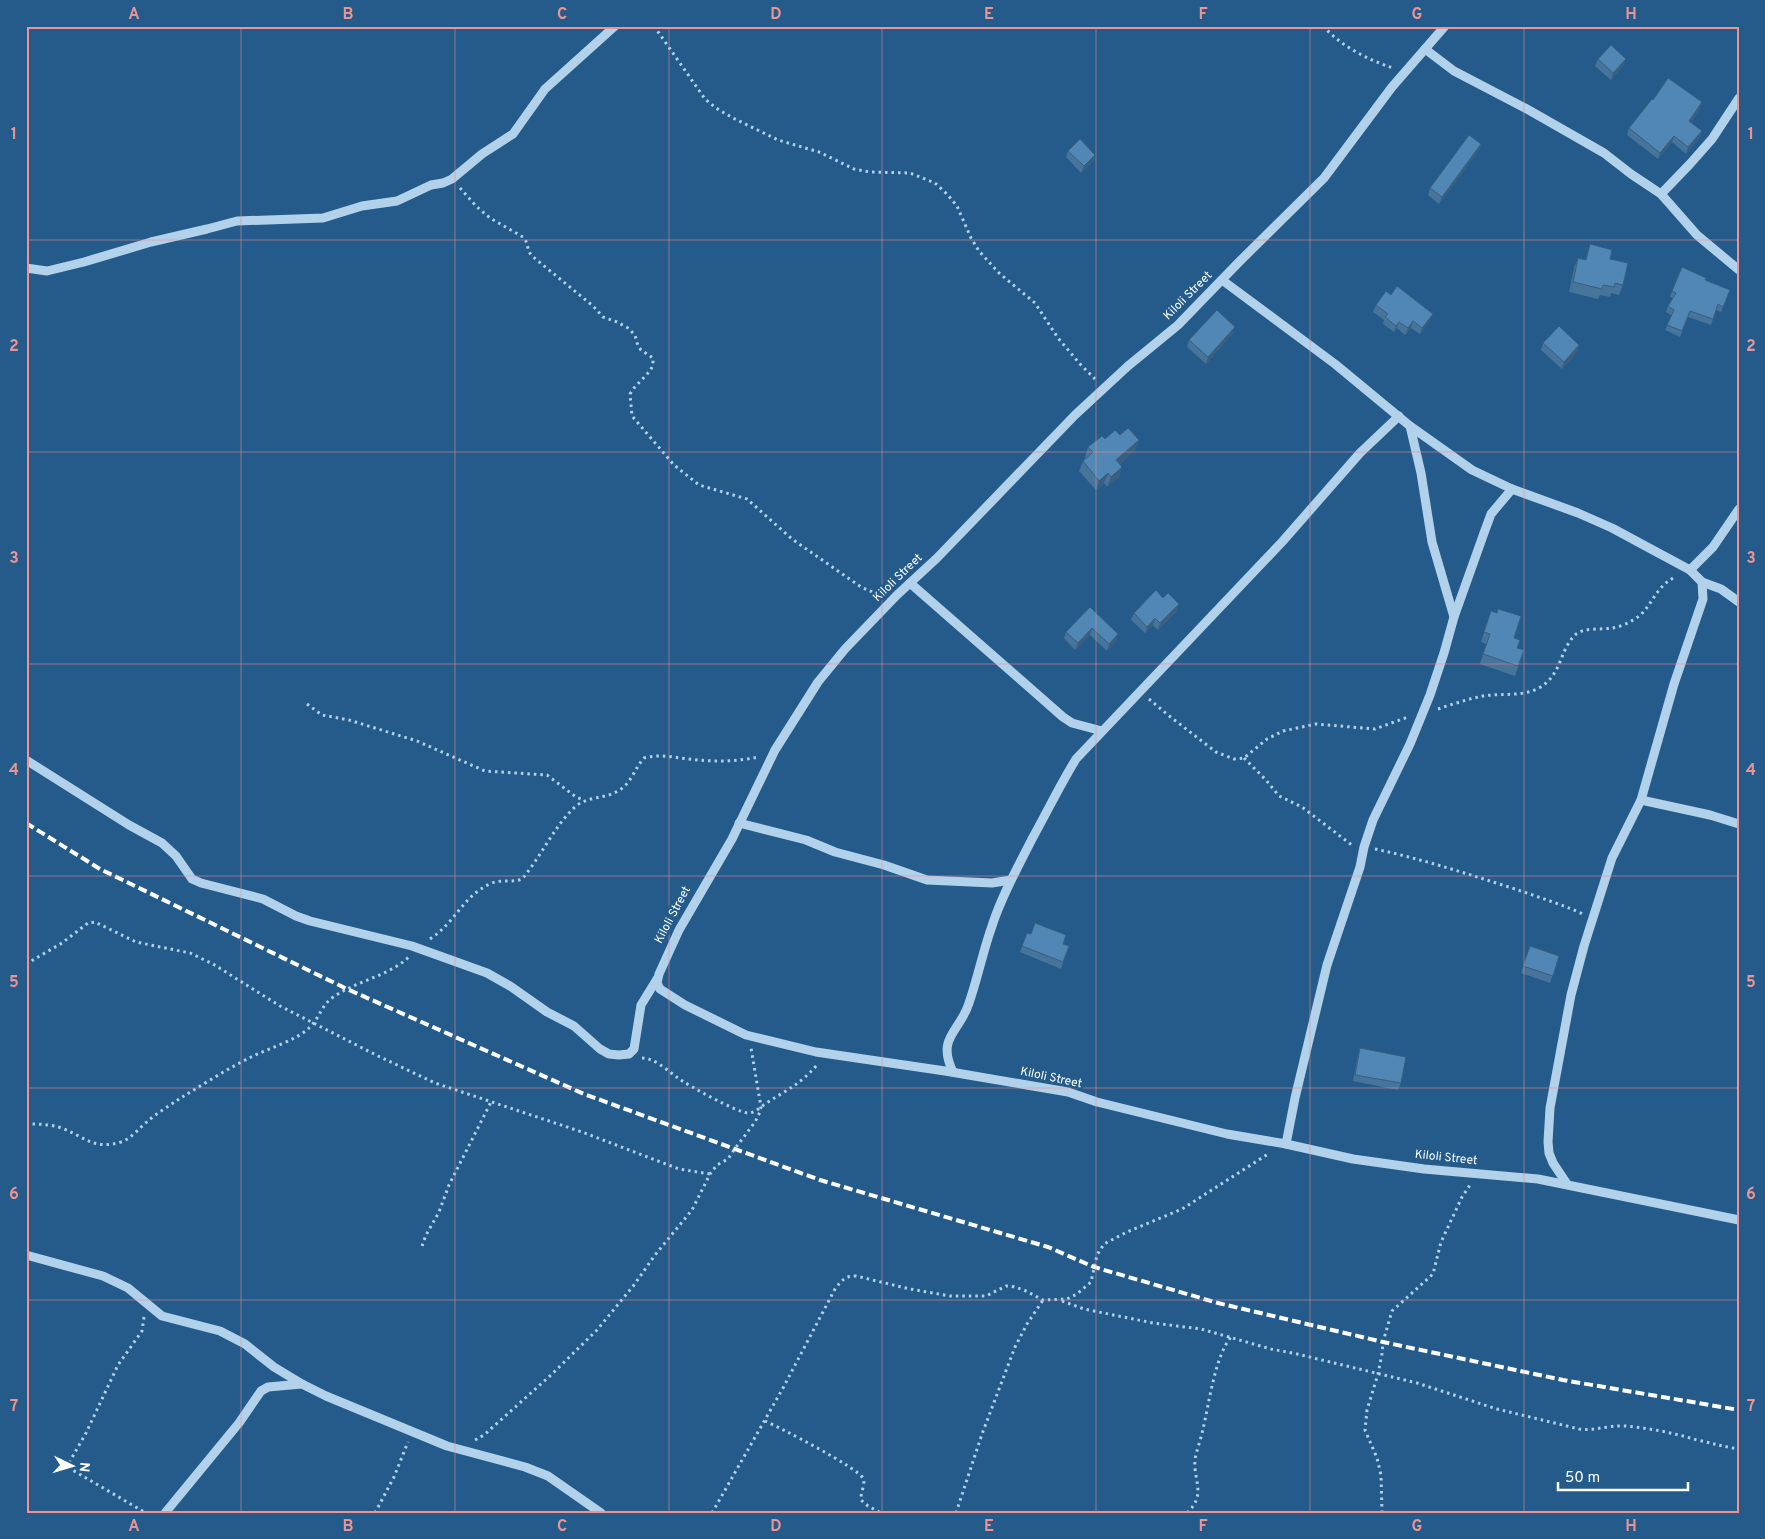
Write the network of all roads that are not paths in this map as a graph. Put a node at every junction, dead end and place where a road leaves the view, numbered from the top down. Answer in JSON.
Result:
{"nodes":[{"id":1,"x":615,"y":26,"type":"edge"},
{"id":2,"x":1446,"y":26,"type":"edge"},
{"id":3,"x":1424,"y":49,"type":"junction"},
{"id":4,"x":1739,"y":98,"type":"edge"},
{"id":5,"x":1661,"y":194,"type":"junction"},
{"id":6,"x":26,"y":268,"type":"edge"},
{"id":7,"x":1739,"y":270,"type":"edge"},
{"id":8,"x":1222,"y":280,"type":"junction"},
{"id":9,"x":1399,"y":416,"type":"junction"},
{"id":10,"x":1410,"y":426,"type":"junction"},
{"id":11,"x":1512,"y":489,"type":"junction"},
{"id":12,"x":1739,"y":509,"type":"edge"},
{"id":13,"x":1690,"y":570,"type":"junction"},
{"id":14,"x":910,"y":582,"type":"junction"},
{"id":15,"x":1702,"y":582,"type":"junction"},
{"id":16,"x":1739,"y":602,"type":"edge"},
{"id":17,"x":1454,"y":617,"type":"junction"},
{"id":18,"x":1102,"y":731,"type":"junction"},
{"id":19,"x":26,"y":760,"type":"edge"},
{"id":20,"x":1641,"y":800,"type":"junction"},
{"id":21,"x":739,"y":823,"type":"junction"},
{"id":22,"x":1739,"y":824,"type":"edge"},
{"id":23,"x":1010,"y":880,"type":"junction"},
{"id":24,"x":657,"y":979,"type":"junction"},
{"id":25,"x":953,"y":1072,"type":"junction"},
{"id":26,"x":1286,"y":1144,"type":"junction"},
{"id":27,"x":1567,"y":1184,"type":"junction"},
{"id":28,"x":1739,"y":1220,"type":"edge"},
{"id":29,"x":26,"y":1255,"type":"edge"},
{"id":30,"x":302,"y":1384,"type":"junction"},
{"id":31,"x":165,"y":1513,"type":"edge"},
{"id":32,"x":601,"y":1513,"type":"edge"}],
"edges":[{"from":1,"to":6,"type":"street"},
{"from":2,"to":3,"type":"street","name":"Kiloli Street"},
{"from":3,"to":5,"type":"street"},
{"from":3,"to":8,"type":"street","name":"Kiloli Street"},
{"from":4,"to":5,"type":"street"},
{"from":5,"to":7,"type":"street"},
{"from":8,"to":9,"type":"street"},
{"from":8,"to":14,"type":"street","name":"Kiloli Street"},
{"from":9,"to":10,"type":"street"},
{"from":9,"to":18,"type":"street"},
{"from":10,"to":11,"type":"street"},
{"from":10,"to":17,"type":"street"},
{"from":11,"to":13,"type":"street"},
{"from":11,"to":17,"type":"street"},
{"from":12,"to":13,"type":"street"},
{"from":13,"to":15,"type":"street"},
{"from":14,"to":18,"type":"street"},
{"from":14,"to":21,"type":"street","name":"Kiloli Street"},
{"from":15,"to":16,"type":"street"},
{"from":15,"to":20,"type":"street"},
{"from":17,"to":26,"type":"street"},
{"from":18,"to":23,"type":"street"},
{"from":19,"to":24,"type":"street"},
{"from":20,"to":22,"type":"street"},
{"from":20,"to":27,"type":"street"},
{"from":21,"to":23,"type":"street"},
{"from":21,"to":24,"type":"street","name":"Kiloli Street"},
{"from":23,"to":25,"type":"street"},
{"from":24,"to":25,"type":"street","name":"Kiloli Street"},
{"from":25,"to":26,"type":"street","name":"Kiloli Street"},
{"from":26,"to":27,"type":"street","name":"Kiloli Street"},
{"from":27,"to":28,"type":"street","name":"Kiloli Street"},
{"from":29,"to":30,"type":"street"},
{"from":30,"to":31,"type":"street"},
{"from":30,"to":32,"type":"street"}]}
